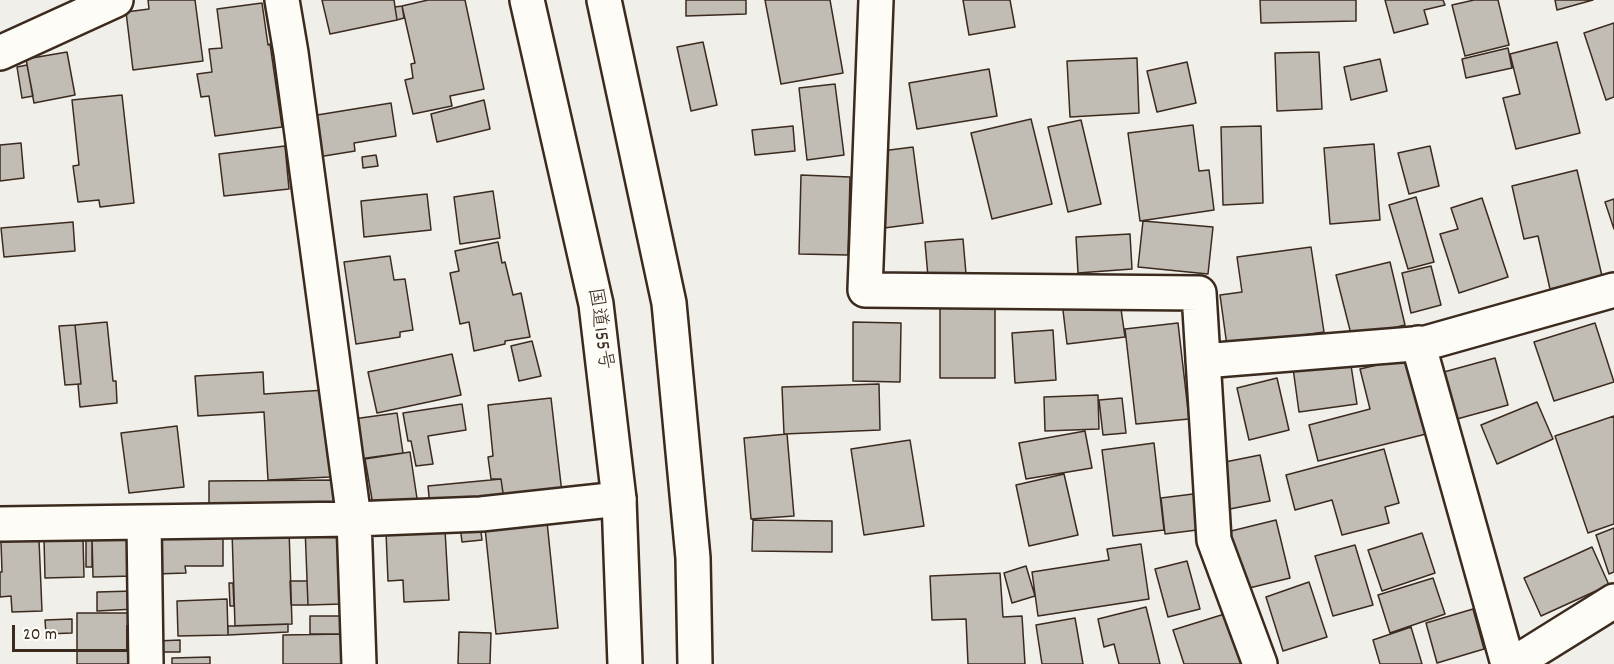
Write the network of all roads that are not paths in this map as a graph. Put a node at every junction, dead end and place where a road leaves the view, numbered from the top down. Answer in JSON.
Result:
{"nodes":[{"id":1,"x":116,"y":0,"type":"edge"},
{"id":2,"x":282,"y":0,"type":"edge"},
{"id":3,"x":527,"y":0,"type":"edge"},
{"id":4,"x":604,"y":0,"type":"edge"},
{"id":5,"x":876,"y":0,"type":"edge"},
{"id":6,"x":0,"y":53,"type":"edge"},
{"id":7,"x":1614,"y":290,"type":"edge"},
{"id":8,"x":1418,"y":344,"type":"junction"},
{"id":9,"x":1203,"y":361,"type":"junction"},
{"id":10,"x":619,"y":499,"type":"junction"},
{"id":11,"x":354,"y":519,"type":"junction"},
{"id":12,"x":144,"y":522,"type":"junction"},
{"id":13,"x":0,"y":524,"type":"edge"},
{"id":14,"x":1614,"y":601,"type":"edge"},
{"id":15,"x":146,"y":664,"type":"edge"},
{"id":16,"x":359,"y":664,"type":"edge"},
{"id":17,"x":624,"y":664,"type":"edge"},
{"id":18,"x":695,"y":664,"type":"edge"},
{"id":19,"x":1260,"y":664,"type":"edge"},
{"id":20,"x":1508,"y":664,"type":"edge"},
{"id":21,"x":1513,"y":664,"type":"edge"}],
"edges":[{"from":1,"to":6,"type":"main road"},
{"from":2,"to":11,"type":"main road"},
{"from":3,"to":10,"type":"main road","name":"国道155号"},
{"from":4,"to":18,"type":"main road"},
{"from":5,"to":9,"type":"main road"},
{"from":7,"to":8,"type":"main road"},
{"from":8,"to":9,"type":"main road"},
{"from":8,"to":20,"type":"main road"},
{"from":9,"to":19,"type":"main road"},
{"from":10,"to":11,"type":"main road"},
{"from":10,"to":17,"type":"main road","name":"国道155号"},
{"from":11,"to":12,"type":"main road"},
{"from":11,"to":16,"type":"main road"},
{"from":12,"to":13,"type":"main road"},
{"from":12,"to":15,"type":"main road"},
{"from":14,"to":21,"type":"main road"}]}
